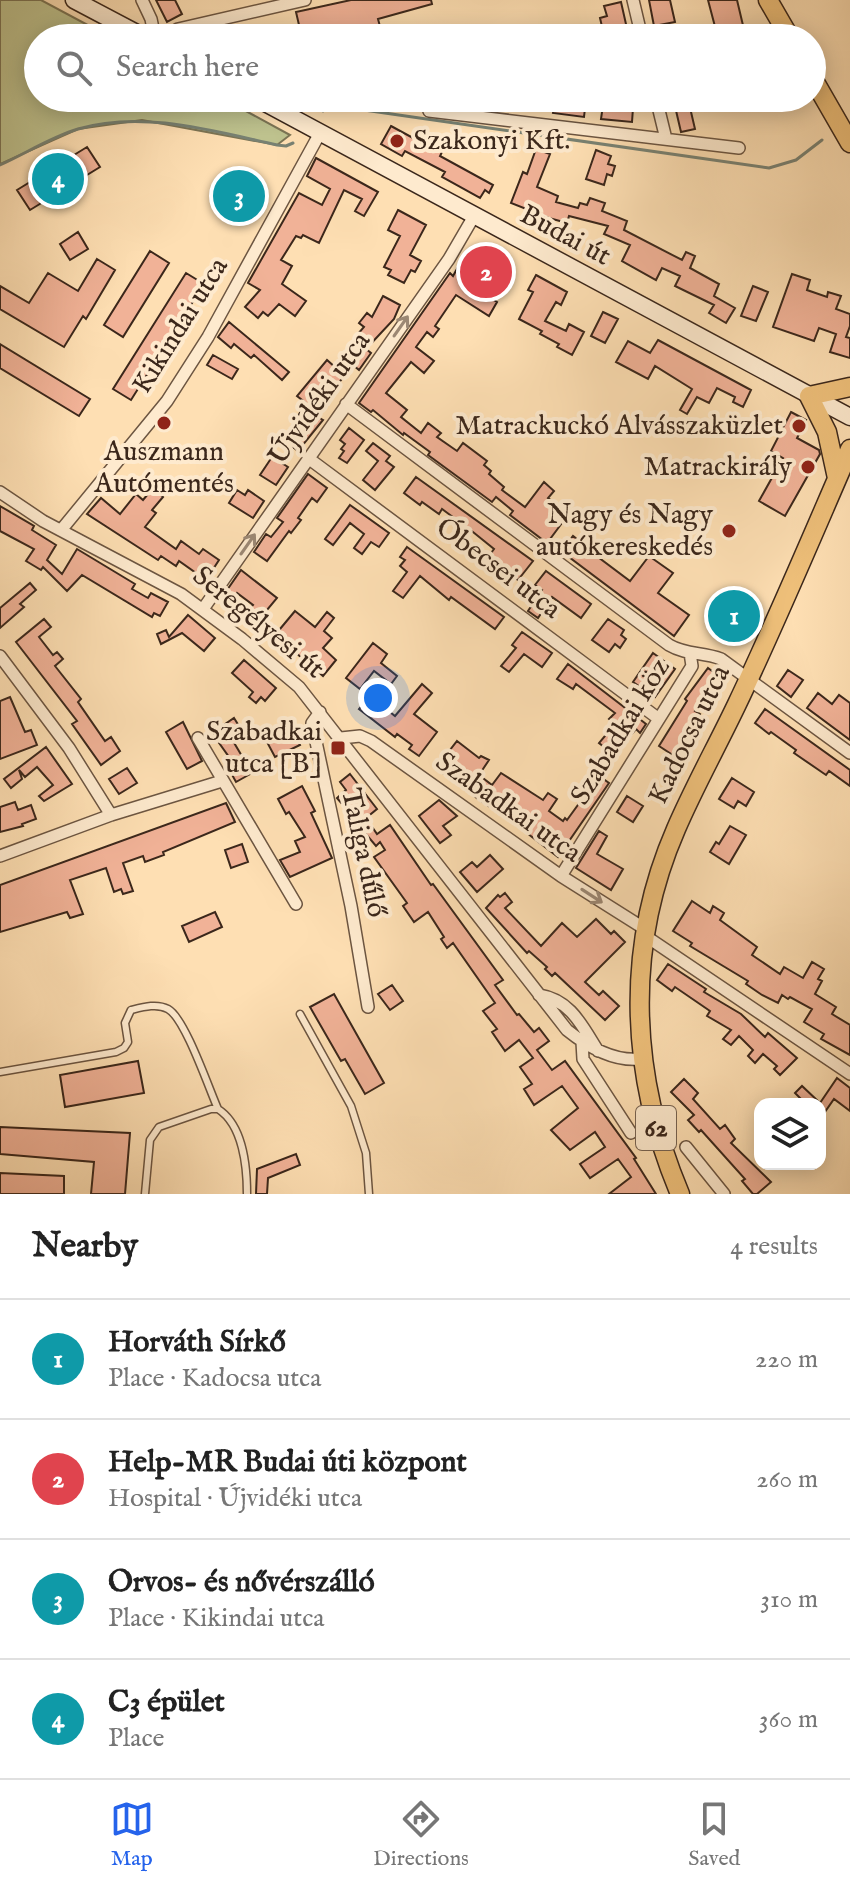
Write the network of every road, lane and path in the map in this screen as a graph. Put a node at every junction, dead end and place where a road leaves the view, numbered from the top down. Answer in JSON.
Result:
{"nodes":[{"id":1,"x":74,"y":0,"type":"edge"},
{"id":2,"x":142,"y":0,"type":"edge"},
{"id":3,"x":305,"y":0,"type":"edge"},
{"id":4,"x":633,"y":0,"type":"edge"},
{"id":5,"x":768,"y":0,"type":"edge"},
{"id":6,"x":119,"y":24,"type":"edge"},
{"id":7,"x":152,"y":24,"type":"edge"},
{"id":8,"x":200,"y":24,"type":"edge"},
{"id":9,"x":639,"y":24,"type":"edge"},
{"id":10,"x":782,"y":24,"type":"edge"},
{"id":11,"x":826,"y":101,"type":"edge"},
{"id":12,"x":282,"y":112,"type":"edge"},
{"id":13,"x":437,"y":112,"type":"edge"},
{"id":14,"x":659,"y":112,"type":"edge"},
{"id":15,"x":320,"y":133,"type":"junction"},
{"id":16,"x":666,"y":139,"type":"junction"},
{"id":17,"x":850,"y":143,"type":"edge"},
{"id":18,"x":739,"y":148,"type":"dead end"},
{"id":19,"x":474,"y":216,"type":"junction"},
{"id":20,"x":850,"y":387,"type":"edge"},
{"id":21,"x":809,"y":396,"type":"junction"},
{"id":22,"x":346,"y":404,"type":"junction"},
{"id":23,"x":850,"y":417,"type":"edge"},
{"id":24,"x":850,"y":449,"type":"edge"},
{"id":25,"x":308,"y":458,"type":"junction"},
{"id":26,"x":844,"y":475,"type":"edge"},
{"id":27,"x":0,"y":492,"type":"edge"},
{"id":28,"x":62,"y":529,"type":"junction"},
{"id":29,"x":203,"y":609,"type":"junction"},
{"id":30,"x":690,"y":653,"type":"junction"},
{"id":31,"x":0,"y":656,"type":"edge"},
{"id":32,"x":748,"y":680,"type":"junction"},
{"id":33,"x":320,"y":712,"type":"junction"},
{"id":34,"x":659,"y":719,"type":"junction"},
{"id":35,"x":198,"y":738,"type":"dead end"},
{"id":36,"x":341,"y":738,"type":"junction"},
{"id":37,"x":850,"y":753,"type":"edge"},
{"id":38,"x":222,"y":781,"type":"junction"},
{"id":39,"x":111,"y":815,"type":"junction"},
{"id":40,"x":0,"y":856,"type":"edge"},
{"id":41,"x":561,"y":876,"type":"junction"},
{"id":42,"x":296,"y":904,"type":"dead end"},
{"id":43,"x":645,"y":932,"type":"junction"},
{"id":44,"x":539,"y":995,"type":"junction"},
{"id":45,"x":368,"y":1007,"type":"dead end"},
{"id":46,"x":300,"y":1014,"type":"dead end"},
{"id":47,"x":582,"y":1042,"type":"junction"},
{"id":48,"x":599,"y":1051,"type":"junction"},
{"id":49,"x":641,"y":1059,"type":"junction"},
{"id":50,"x":0,"y":1072,"type":"edge"},
{"id":51,"x":850,"y":1074,"type":"edge"},
{"id":52,"x":218,"y":1109,"type":"junction"},
{"id":53,"x":631,"y":1133,"type":"dead end"},
{"id":54,"x":686,"y":1147,"type":"dead end"},
{"id":55,"x":145,"y":1194,"type":"edge"},
{"id":56,"x":247,"y":1194,"type":"edge"},
{"id":57,"x":369,"y":1194,"type":"edge"},
{"id":58,"x":680,"y":1194,"type":"edge"},
{"id":59,"x":724,"y":1194,"type":"edge"}],
"edges":[{"from":1,"to":6,"type":"main road"},
{"from":2,"to":7,"type":"street"},
{"from":3,"to":8,"type":"street"},
{"from":4,"to":9,"type":"street"},
{"from":5,"to":10,"type":"main road"},
{"from":11,"to":17,"type":"main road"},
{"from":12,"to":15,"type":"main road","name":"Budai út"},
{"from":13,"to":16,"type":"street"},
{"from":14,"to":16,"type":"street"},
{"from":15,"to":19,"type":"main road","name":"Budai út"},
{"from":15,"to":28,"type":"street","name":"Kikindai utca"},
{"from":16,"to":18,"type":"street"},
{"from":19,"to":21,"type":"main road","name":"Budai út"},
{"from":22,"to":19,"type":"street","name":"Újvidéki utca","one_way":true},
{"from":20,"to":21,"type":"main road"},
{"from":21,"to":23,"type":"main road","name":"Budai út"},
{"from":21,"to":26,"type":"main road"},
{"from":22,"to":25,"type":"street","name":"Újvidéki utca"},
{"from":22,"to":30,"type":"street"},
{"from":24,"to":26,"type":"main road","name":"Kadocsa utca","number":"62"},
{"from":29,"to":25,"type":"street","name":"Újvidéki utca","one_way":true},
{"from":25,"to":34,"type":"street","name":"Óbecsei utca"},
{"from":26,"to":32,"type":"main road","name":"Kadocsa utca","number":"62"},
{"from":27,"to":28,"type":"street","name":"Seregélyesi út"},
{"from":28,"to":29,"type":"street","name":"Seregélyesi út"},
{"from":29,"to":33,"type":"street","name":"Seregélyesi út"},
{"from":30,"to":32,"type":"street"},
{"from":30,"to":34,"type":"street","name":"Szabadkai köz"},
{"from":31,"to":39,"type":"street"},
{"from":32,"to":37,"type":"street"},
{"from":32,"to":43,"type":"main road","name":"Kadocsa utca","number":"62"},
{"from":33,"to":36,"type":"street","name":"Seregélyesi út"},
{"from":33,"to":45,"type":"street","name":"Taliga dűlő"},
{"from":34,"to":41,"type":"street","name":"Szabadkai köz"},
{"from":35,"to":38,"type":"street"},
{"from":36,"to":41,"type":"street","name":"Szabadkai utca"},
{"from":36,"to":44,"type":"street","name":"Seregélyesi út"},
{"from":38,"to":39,"type":"street"},
{"from":38,"to":42,"type":"street"},
{"from":39,"to":40,"type":"street"},
{"from":41,"to":43,"type":"street","name":"Szabadkai utca","one_way":true},
{"from":43,"to":49,"type":"main road","name":"Kadocsa utca","number":"62"},
{"from":43,"to":51,"type":"street","name":"Szabadkai utca"},
{"from":44,"to":47,"type":"street","name":"Seregélyesi út"},
{"from":44,"to":48,"type":"street"},
{"from":46,"to":57,"type":"lane"},
{"from":47,"to":48,"type":"street","name":"Seregélyesi út"},
{"from":47,"to":53,"type":"street","name":"Seregélyesi út"},
{"from":48,"to":49,"type":"street","name":"Seregélyesi út"},
{"from":49,"to":58,"type":"main road","number":"62"},
{"from":50,"to":52,"type":"lane"},
{"from":52,"to":55,"type":"lane"},
{"from":52,"to":56,"type":"lane"},
{"from":54,"to":59,"type":"street"}]}
